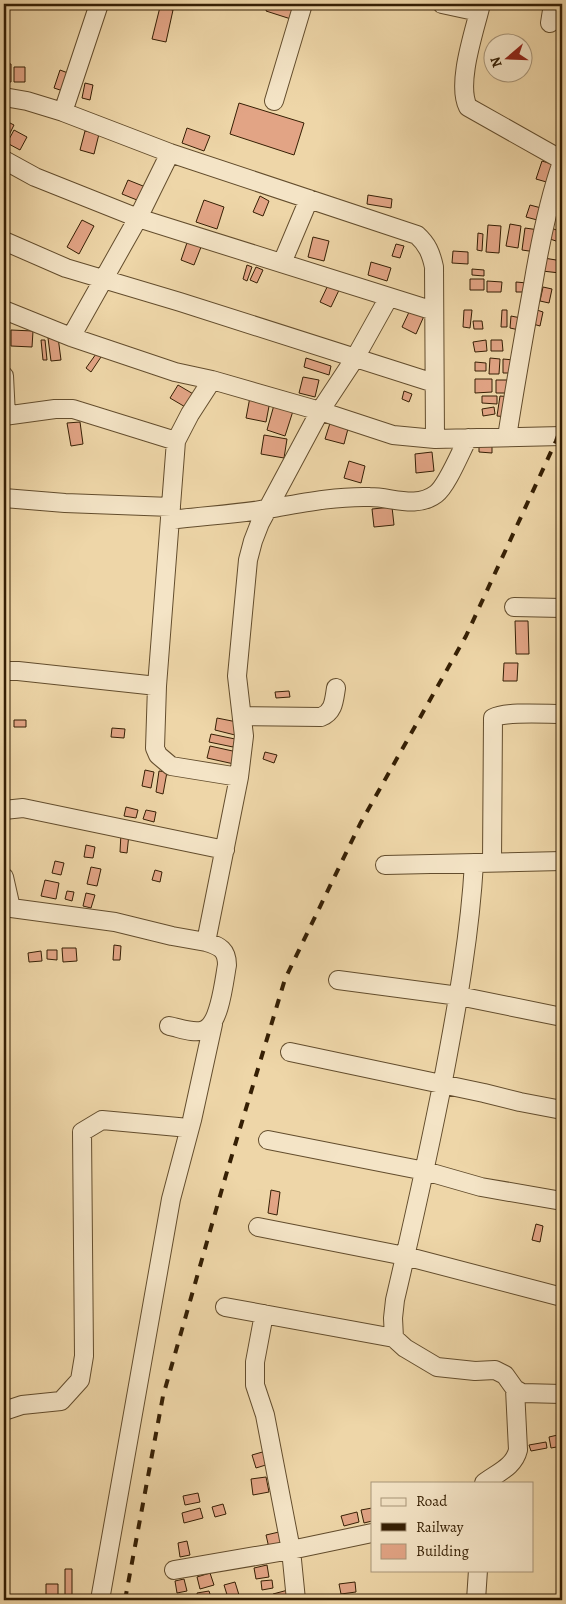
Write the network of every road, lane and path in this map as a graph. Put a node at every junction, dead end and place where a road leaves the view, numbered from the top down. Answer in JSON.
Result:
{"nodes":[{"id":1,"x":99,"y":4,"type":"edge"},
{"id":2,"x":303,"y":4,"type":"edge"},
{"id":3,"x":442,"y":4,"type":"edge"},
{"id":4,"x":553,"y":4,"type":"edge"},
{"id":5,"x":480,"y":8,"type":"edge"},
{"id":6,"x":550,"y":23,"type":"dead end"},
{"id":7,"x":4,"y":97,"type":"edge"},
{"id":8,"x":274,"y":100,"type":"dead end"},
{"id":9,"x":63,"y":112,"type":"junction"},
{"id":10,"x":170,"y":153,"type":"junction"},
{"id":11,"x":4,"y":160,"type":"edge"},
{"id":12,"x":562,"y":161,"type":"edge"},
{"id":13,"x":309,"y":199,"type":"junction"},
{"id":14,"x":138,"y":218,"type":"junction"},
{"id":15,"x":4,"y":240,"type":"edge"},
{"id":16,"x":282,"y":264,"type":"junction"},
{"id":17,"x":104,"y":279,"type":"junction"},
{"id":18,"x":389,"y":297,"type":"junction"},
{"id":19,"x":4,"y":310,"type":"edge"},
{"id":20,"x":434,"y":311,"type":"junction"},
{"id":21,"x":71,"y":337,"type":"junction"},
{"id":22,"x":354,"y":358,"type":"junction"},
{"id":23,"x":4,"y":376,"type":"edge"},
{"id":24,"x":212,"y":380,"type":"junction"},
{"id":25,"x":434,"y":383,"type":"junction"},
{"id":26,"x":320,"y":411,"type":"junction"},
{"id":27,"x":5,"y":416,"type":"edge"},
{"id":28,"x":562,"y":436,"type":"edge"},
{"id":29,"x":507,"y":437,"type":"junction"},
{"id":30,"x":468,"y":438,"type":"junction"},
{"id":31,"x":435,"y":439,"type":"junction"},
{"id":32,"x":176,"y":440,"type":"junction"},
{"id":33,"x":4,"y":498,"type":"edge"},
{"id":34,"x":268,"y":509,"type":"junction"},
{"id":35,"x":170,"y":513,"type":"junction"},
{"id":36,"x":514,"y":607,"type":"dead end"},
{"id":37,"x":562,"y":608,"type":"edge"},
{"id":38,"x":4,"y":671,"type":"edge"},
{"id":39,"x":157,"y":686,"type":"junction"},
{"id":40,"x":336,"y":688,"type":"dead end"},
{"id":41,"x":562,"y":714,"type":"edge"},
{"id":42,"x":242,"y":716,"type":"junction"},
{"id":43,"x":239,"y":777,"type":"junction"},
{"id":44,"x":4,"y":810,"type":"edge"},
{"id":45,"x":224,"y":850,"type":"junction"},
{"id":46,"x":562,"y":861,"type":"edge"},
{"id":47,"x":492,"y":862,"type":"junction"},
{"id":48,"x":474,"y":863,"type":"junction"},
{"id":49,"x":385,"y":865,"type":"dead end"},
{"id":50,"x":4,"y":877,"type":"edge"},
{"id":51,"x":8,"y":908,"type":"edge"},
{"id":52,"x":206,"y":942,"type":"junction"},
{"id":53,"x":338,"y":980,"type":"dead end"},
{"id":54,"x":459,"y":996,"type":"junction"},
{"id":55,"x":562,"y":1017,"type":"edge"},
{"id":56,"x":213,"y":1024,"type":"junction"},
{"id":57,"x":170,"y":1026,"type":"dead end"},
{"id":58,"x":290,"y":1052,"type":"dead end"},
{"id":59,"x":442,"y":1084,"type":"junction"},
{"id":60,"x":562,"y":1110,"type":"edge"},
{"id":61,"x":190,"y":1128,"type":"junction"},
{"id":62,"x":268,"y":1140,"type":"dead end"},
{"id":63,"x":425,"y":1171,"type":"junction"},
{"id":64,"x":562,"y":1201,"type":"edge"},
{"id":65,"x":258,"y":1227,"type":"dead end"},
{"id":66,"x":405,"y":1256,"type":"junction"},
{"id":67,"x":562,"y":1297,"type":"edge"},
{"id":68,"x":225,"y":1307,"type":"dead end"},
{"id":69,"x":264,"y":1314,"type":"junction"},
{"id":70,"x":394,"y":1338,"type":"junction"},
{"id":71,"x":515,"y":1390,"type":"junction"},
{"id":72,"x":562,"y":1394,"type":"edge"},
{"id":73,"x":4,"y":1411,"type":"edge"},
{"id":74,"x":486,"y":1482,"type":"edge"},
{"id":75,"x":371,"y":1533,"type":"edge"},
{"id":76,"x":291,"y":1550,"type":"junction"},
{"id":77,"x":174,"y":1570,"type":"dead end"},
{"id":78,"x":478,"y":1572,"type":"edge"},
{"id":79,"x":100,"y":1600,"type":"edge"},
{"id":80,"x":296,"y":1600,"type":"edge"},
{"id":81,"x":476,"y":1600,"type":"edge"}],
"edges":[{"from":1,"to":9,"type":"street"},
{"from":2,"to":8,"type":"street"},
{"from":3,"to":5,"type":"street"},
{"from":4,"to":6,"type":"street"},
{"from":5,"to":12,"type":"street"},
{"from":7,"to":9,"type":"street"},
{"from":9,"to":10,"type":"street"},
{"from":10,"to":13,"type":"street"},
{"from":10,"to":14,"type":"street"},
{"from":11,"to":14,"type":"street"},
{"from":12,"to":29,"type":"street"},
{"from":13,"to":16,"type":"street"},
{"from":13,"to":20,"type":"street"},
{"from":14,"to":16,"type":"street"},
{"from":14,"to":17,"type":"street"},
{"from":15,"to":17,"type":"street"},
{"from":16,"to":18,"type":"street"},
{"from":17,"to":21,"type":"street"},
{"from":17,"to":22,"type":"street"},
{"from":18,"to":20,"type":"street"},
{"from":18,"to":22,"type":"street"},
{"from":19,"to":21,"type":"street"},
{"from":20,"to":25,"type":"street"},
{"from":21,"to":24,"type":"street"},
{"from":22,"to":25,"type":"street"},
{"from":22,"to":26,"type":"street"},
{"from":23,"to":27,"type":"street"},
{"from":24,"to":26,"type":"street"},
{"from":24,"to":32,"type":"street"},
{"from":25,"to":31,"type":"street"},
{"from":26,"to":31,"type":"street"},
{"from":26,"to":34,"type":"street"},
{"from":27,"to":32,"type":"street"},
{"from":28,"to":29,"type":"street"},
{"from":29,"to":30,"type":"street"},
{"from":30,"to":31,"type":"street"},
{"from":30,"to":34,"type":"street"},
{"from":32,"to":35,"type":"street"},
{"from":33,"to":35,"type":"street"},
{"from":34,"to":35,"type":"street"},
{"from":34,"to":42,"type":"street"},
{"from":35,"to":39,"type":"street"},
{"from":36,"to":37,"type":"street"},
{"from":38,"to":39,"type":"street"},
{"from":39,"to":43,"type":"street"},
{"from":40,"to":42,"type":"street"},
{"from":41,"to":47,"type":"street"},
{"from":42,"to":43,"type":"street"},
{"from":43,"to":45,"type":"street"},
{"from":44,"to":45,"type":"street"},
{"from":45,"to":52,"type":"street"},
{"from":46,"to":47,"type":"street"},
{"from":47,"to":48,"type":"street"},
{"from":48,"to":49,"type":"street"},
{"from":48,"to":54,"type":"street"},
{"from":50,"to":51,"type":"street"},
{"from":51,"to":52,"type":"street"},
{"from":52,"to":56,"type":"street"},
{"from":53,"to":54,"type":"street"},
{"from":54,"to":55,"type":"street"},
{"from":54,"to":59,"type":"street"},
{"from":56,"to":57,"type":"street"},
{"from":56,"to":61,"type":"street"},
{"from":58,"to":59,"type":"street"},
{"from":59,"to":60,"type":"street"},
{"from":59,"to":63,"type":"street"},
{"from":61,"to":73,"type":"street"},
{"from":61,"to":79,"type":"street"},
{"from":62,"to":63,"type":"street"},
{"from":63,"to":64,"type":"street"},
{"from":63,"to":66,"type":"street"},
{"from":65,"to":66,"type":"street"},
{"from":66,"to":67,"type":"street"},
{"from":66,"to":70,"type":"street"},
{"from":68,"to":69,"type":"street"},
{"from":69,"to":70,"type":"street"},
{"from":69,"to":76,"type":"street"},
{"from":70,"to":71,"type":"street"},
{"from":71,"to":72,"type":"street"},
{"from":71,"to":74,"type":"street"},
{"from":75,"to":76,"type":"street"},
{"from":76,"to":77,"type":"street"},
{"from":76,"to":80,"type":"street"},
{"from":78,"to":81,"type":"street"}]}
